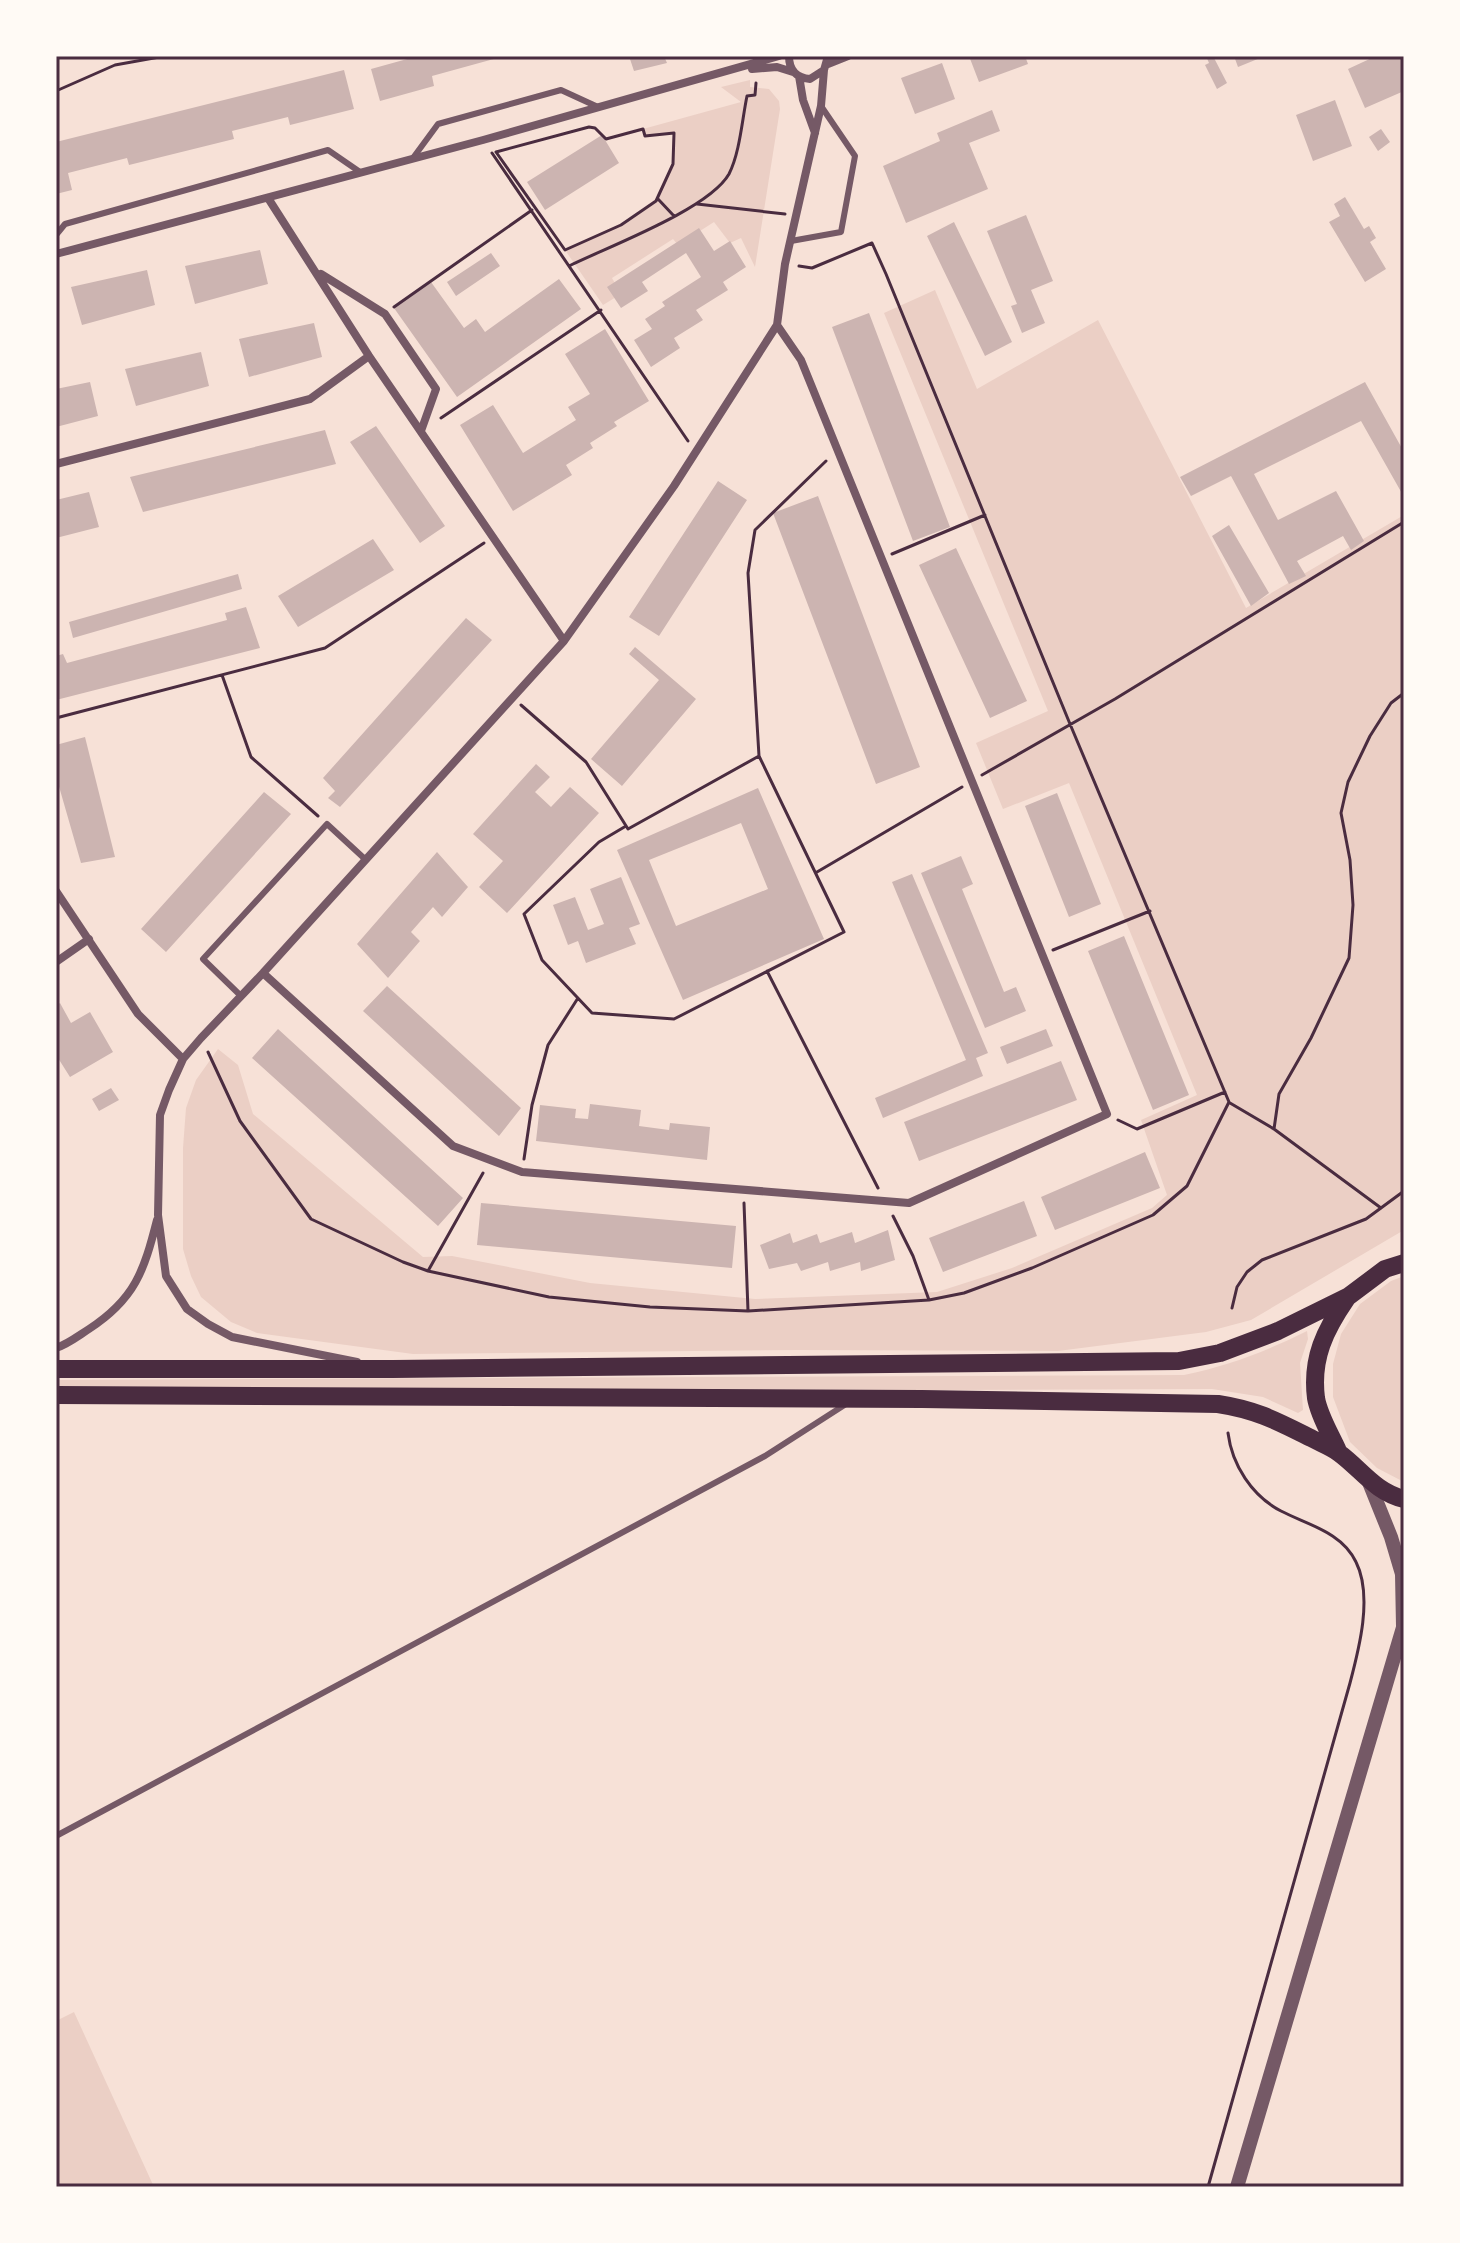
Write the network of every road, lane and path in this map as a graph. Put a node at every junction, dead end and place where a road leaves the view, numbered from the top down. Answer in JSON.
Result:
{"nodes":[{"id":1,"x":165,"y":56,"type":"edge"},
{"id":2,"x":779,"y":56,"type":"edge"},
{"id":3,"x":789,"y":56,"type":"edge"},
{"id":4,"x":848,"y":56,"type":"edge"},
{"id":5,"x":144,"y":58,"type":"edge"},
{"id":6,"x":827,"y":64,"type":"edge"},
{"id":7,"x":758,"y":68,"type":"junction"},
{"id":8,"x":735,"y":70,"type":"junction"},
{"id":9,"x":796,"y":74,"type":"junction"},
{"id":10,"x":56,"y":91,"type":"edge"},
{"id":11,"x":821,"y":106,"type":"junction"},
{"id":12,"x":598,"y":107,"type":"junction"},
{"id":13,"x":815,"y":133,"type":"junction"},
{"id":14,"x":483,"y":140,"type":"junction"},
{"id":15,"x":413,"y":158,"type":"junction"},
{"id":16,"x":360,"y":172,"type":"junction"},
{"id":17,"x":268,"y":198,"type":"junction"},
{"id":18,"x":658,"y":199,"type":"junction"},
{"id":19,"x":697,"y":204,"type":"junction"},
{"id":20,"x":533,"y":209,"type":"junction"},
{"id":21,"x":796,"y":215,"type":"junction"},
{"id":22,"x":674,"y":216,"type":"junction"},
{"id":23,"x":56,"y":235,"type":"edge"},
{"id":24,"x":791,"y":241,"type":"junction"},
{"id":25,"x":56,"y":254,"type":"edge"},
{"id":26,"x":785,"y":264,"type":"junction"},
{"id":27,"x":570,"y":265,"type":"junction"},
{"id":28,"x":318,"y":273,"type":"junction"},
{"id":29,"x":601,"y":310,"type":"junction"},
{"id":30,"x":385,"y":314,"type":"junction"},
{"id":31,"x":777,"y":325,"type":"junction"},
{"id":32,"x":369,"y":356,"type":"junction"},
{"id":33,"x":421,"y":431,"type":"junction"},
{"id":34,"x":695,"y":450,"type":"junction"},
{"id":35,"x":838,"y":451,"type":"junction"},
{"id":36,"x":56,"y":464,"type":"edge"},
{"id":37,"x":985,"y":515,"type":"junction"},
{"id":38,"x":1404,"y":522,"type":"edge"},
{"id":39,"x":493,"y":537,"type":"junction"},
{"id":40,"x":881,"y":558,"type":"junction"},
{"id":41,"x":564,"y":641,"type":"junction"},
{"id":42,"x":222,"y":675,"type":"junction"},
{"id":43,"x":1404,"y":693,"type":"edge"},
{"id":44,"x":513,"y":698,"type":"junction"},
{"id":45,"x":56,"y":718,"type":"edge"},
{"id":46,"x":1070,"y":724,"type":"junction"},
{"id":47,"x":759,"y":756,"type":"junction"},
{"id":48,"x":972,"y":781,"type":"junction"},
{"id":49,"x":327,"y":824,"type":"junction"},
{"id":50,"x":626,"y":826,"type":"junction"},
{"id":51,"x":366,"y":860,"type":"junction"},
{"id":52,"x":816,"y":873,"type":"junction"},
{"id":53,"x":56,"y":891,"type":"edge"},
{"id":54,"x":1150,"y":911,"type":"junction"},
{"id":55,"x":89,"y":939,"type":"junction"},
{"id":56,"x":1042,"y":954,"type":"junction"},
{"id":57,"x":56,"y":962,"type":"edge"},
{"id":58,"x":767,"y":971,"type":"junction"},
{"id":59,"x":263,"y":973,"type":"junction"},
{"id":60,"x":241,"y":996,"type":"junction"},
{"id":61,"x":578,"y":998,"type":"junction"},
{"id":62,"x":201,"y":1038,"type":"junction"},
{"id":63,"x":183,"y":1059,"type":"junction"},
{"id":64,"x":1225,"y":1092,"type":"junction"},
{"id":65,"x":1229,"y":1102,"type":"junction"},
{"id":66,"x":1107,"y":1114,"type":"junction"},
{"id":67,"x":1274,"y":1129,"type":"junction"},
{"id":68,"x":490,"y":1160,"type":"junction"},
{"id":69,"x":522,"y":1172,"type":"junction"},
{"id":70,"x":743,"y":1190,"type":"junction"},
{"id":71,"x":1404,"y":1191,"type":"edge"},
{"id":72,"x":886,"y":1203,"type":"junction"},
{"id":73,"x":1381,"y":1208,"type":"junction"},
{"id":74,"x":158,"y":1215,"type":"junction"},
{"id":75,"x":1404,"y":1257,"type":"edge"},
{"id":76,"x":1404,"y":1263,"type":"edge"},
{"id":77,"x":1385,"y":1269,"type":"junction"},
{"id":78,"x":428,"y":1271,"type":"junction"},
{"id":79,"x":1349,"y":1296,"type":"junction"},
{"id":80,"x":929,"y":1300,"type":"junction"},
{"id":81,"x":1232,"y":1308,"type":"dead end"},
{"id":82,"x":748,"y":1311,"type":"junction"},
{"id":83,"x":56,"y":1348,"type":"edge"},
{"id":84,"x":56,"y":1369,"type":"edge"},
{"id":85,"x":393,"y":1369,"type":"junction"},
{"id":86,"x":56,"y":1395,"type":"edge"},
{"id":87,"x":853,"y":1399,"type":"junction"},
{"id":88,"x":1228,"y":1433,"type":"dead end"},
{"id":89,"x":1338,"y":1451,"type":"junction"},
{"id":90,"x":1368,"y":1480,"type":"junction"},
{"id":91,"x":1404,"y":1499,"type":"edge"},
{"id":92,"x":1403,"y":1625,"type":"edge"},
{"id":93,"x":56,"y":1836,"type":"edge"},
{"id":94,"x":1208,"y":2187,"type":"edge"},
{"id":95,"x":1237,"y":2187,"type":"edge"}],
"edges":[{"from":1,"to":5,"type":"path"},
{"from":2,"to":8,"type":"street"},
{"from":3,"to":9,"type":"street"},
{"from":4,"to":6,"type":"street"},
{"from":5,"to":10,"type":"path"},
{"from":6,"to":9,"type":"street"},
{"from":6,"to":11,"type":"street"},
{"from":7,"to":8,"type":"street"},
{"from":7,"to":9,"type":"street"},
{"from":7,"to":19,"type":"path"},
{"from":8,"to":12,"type":"street"},
{"from":9,"to":13,"type":"street"},
{"from":11,"to":13,"type":"street"},
{"from":11,"to":24,"type":"lane"},
{"from":12,"to":14,"type":"street"},
{"from":12,"to":15,"type":"lane"},
{"from":13,"to":21,"type":"street"},
{"from":14,"to":15,"type":"street"},
{"from":14,"to":20,"type":"path"},
{"from":15,"to":16,"type":"street"},
{"from":16,"to":17,"type":"street"},
{"from":16,"to":23,"type":"lane"},
{"from":17,"to":25,"type":"street"},
{"from":17,"to":28,"type":"street"},
{"from":18,"to":18,"type":"path"},
{"from":18,"to":22,"type":"path"},
{"from":19,"to":21,"type":"path"},
{"from":19,"to":22,"type":"path"},
{"from":20,"to":27,"type":"path"},
{"from":20,"to":30,"type":"path"},
{"from":21,"to":24,"type":"street"},
{"from":22,"to":27,"type":"path"},
{"from":24,"to":26,"type":"street"},
{"from":26,"to":31,"type":"street"},
{"from":26,"to":37,"type":"path"},
{"from":27,"to":29,"type":"path"},
{"from":28,"to":30,"type":"street"},
{"from":28,"to":32,"type":"street"},
{"from":29,"to":33,"type":"path"},
{"from":29,"to":34,"type":"path"},
{"from":30,"to":33,"type":"street"},
{"from":31,"to":34,"type":"street"},
{"from":31,"to":35,"type":"street"},
{"from":32,"to":33,"type":"street"},
{"from":32,"to":36,"type":"street"},
{"from":33,"to":39,"type":"street"},
{"from":34,"to":41,"type":"street"},
{"from":35,"to":40,"type":"street"},
{"from":35,"to":47,"type":"path"},
{"from":37,"to":40,"type":"path"},
{"from":37,"to":46,"type":"path"},
{"from":38,"to":46,"type":"path"},
{"from":39,"to":41,"type":"street"},
{"from":39,"to":42,"type":"path"},
{"from":40,"to":48,"type":"street"},
{"from":41,"to":44,"type":"street"},
{"from":42,"to":45,"type":"path"},
{"from":42,"to":49,"type":"path"},
{"from":43,"to":67,"type":"path"},
{"from":44,"to":50,"type":"path"},
{"from":44,"to":51,"type":"street"},
{"from":46,"to":48,"type":"path"},
{"from":46,"to":54,"type":"path"},
{"from":47,"to":50,"type":"path"},
{"from":47,"to":52,"type":"path"},
{"from":48,"to":52,"type":"path"},
{"from":48,"to":56,"type":"street"},
{"from":49,"to":51,"type":"lane"},
{"from":49,"to":60,"type":"lane"},
{"from":50,"to":61,"type":"path"},
{"from":51,"to":59,"type":"street"},
{"from":52,"to":58,"type":"path"},
{"from":53,"to":55,"type":"street"},
{"from":54,"to":56,"type":"path"},
{"from":54,"to":64,"type":"path"},
{"from":55,"to":57,"type":"street"},
{"from":55,"to":63,"type":"street"},
{"from":56,"to":66,"type":"street"},
{"from":58,"to":61,"type":"path"},
{"from":58,"to":72,"type":"path"},
{"from":59,"to":60,"type":"street"},
{"from":59,"to":68,"type":"street"},
{"from":60,"to":62,"type":"street"},
{"from":61,"to":69,"type":"path"},
{"from":62,"to":63,"type":"street"},
{"from":62,"to":78,"type":"path"},
{"from":63,"to":74,"type":"street"},
{"from":64,"to":65,"type":"path"},
{"from":64,"to":66,"type":"path"},
{"from":65,"to":67,"type":"path"},
{"from":65,"to":80,"type":"path"},
{"from":66,"to":72,"type":"street"},
{"from":67,"to":73,"type":"path"},
{"from":68,"to":69,"type":"street"},
{"from":68,"to":78,"type":"path"},
{"from":69,"to":70,"type":"street"},
{"from":70,"to":72,"type":"street"},
{"from":70,"to":82,"type":"path"},
{"from":71,"to":73,"type":"path"},
{"from":72,"to":80,"type":"path"},
{"from":73,"to":81,"type":"path"},
{"from":74,"to":83,"type":"street"},
{"from":74,"to":85,"type":"street"},
{"from":75,"to":77,"type":"street"},
{"from":76,"to":77,"type":"main road"},
{"from":77,"to":79,"type":"main road"},
{"from":78,"to":82,"type":"path"},
{"from":79,"to":85,"type":"main road"},
{"from":79,"to":89,"type":"main road"},
{"from":80,"to":82,"type":"path"},
{"from":84,"to":85,"type":"main road"},
{"from":86,"to":87,"type":"main road"},
{"from":87,"to":89,"type":"main road"},
{"from":87,"to":93,"type":"lane"},
{"from":88,"to":94,"type":"path"},
{"from":89,"to":90,"type":"main road"},
{"from":90,"to":91,"type":"main road"},
{"from":90,"to":92,"type":"street"},
{"from":92,"to":95,"type":"street"}]}
